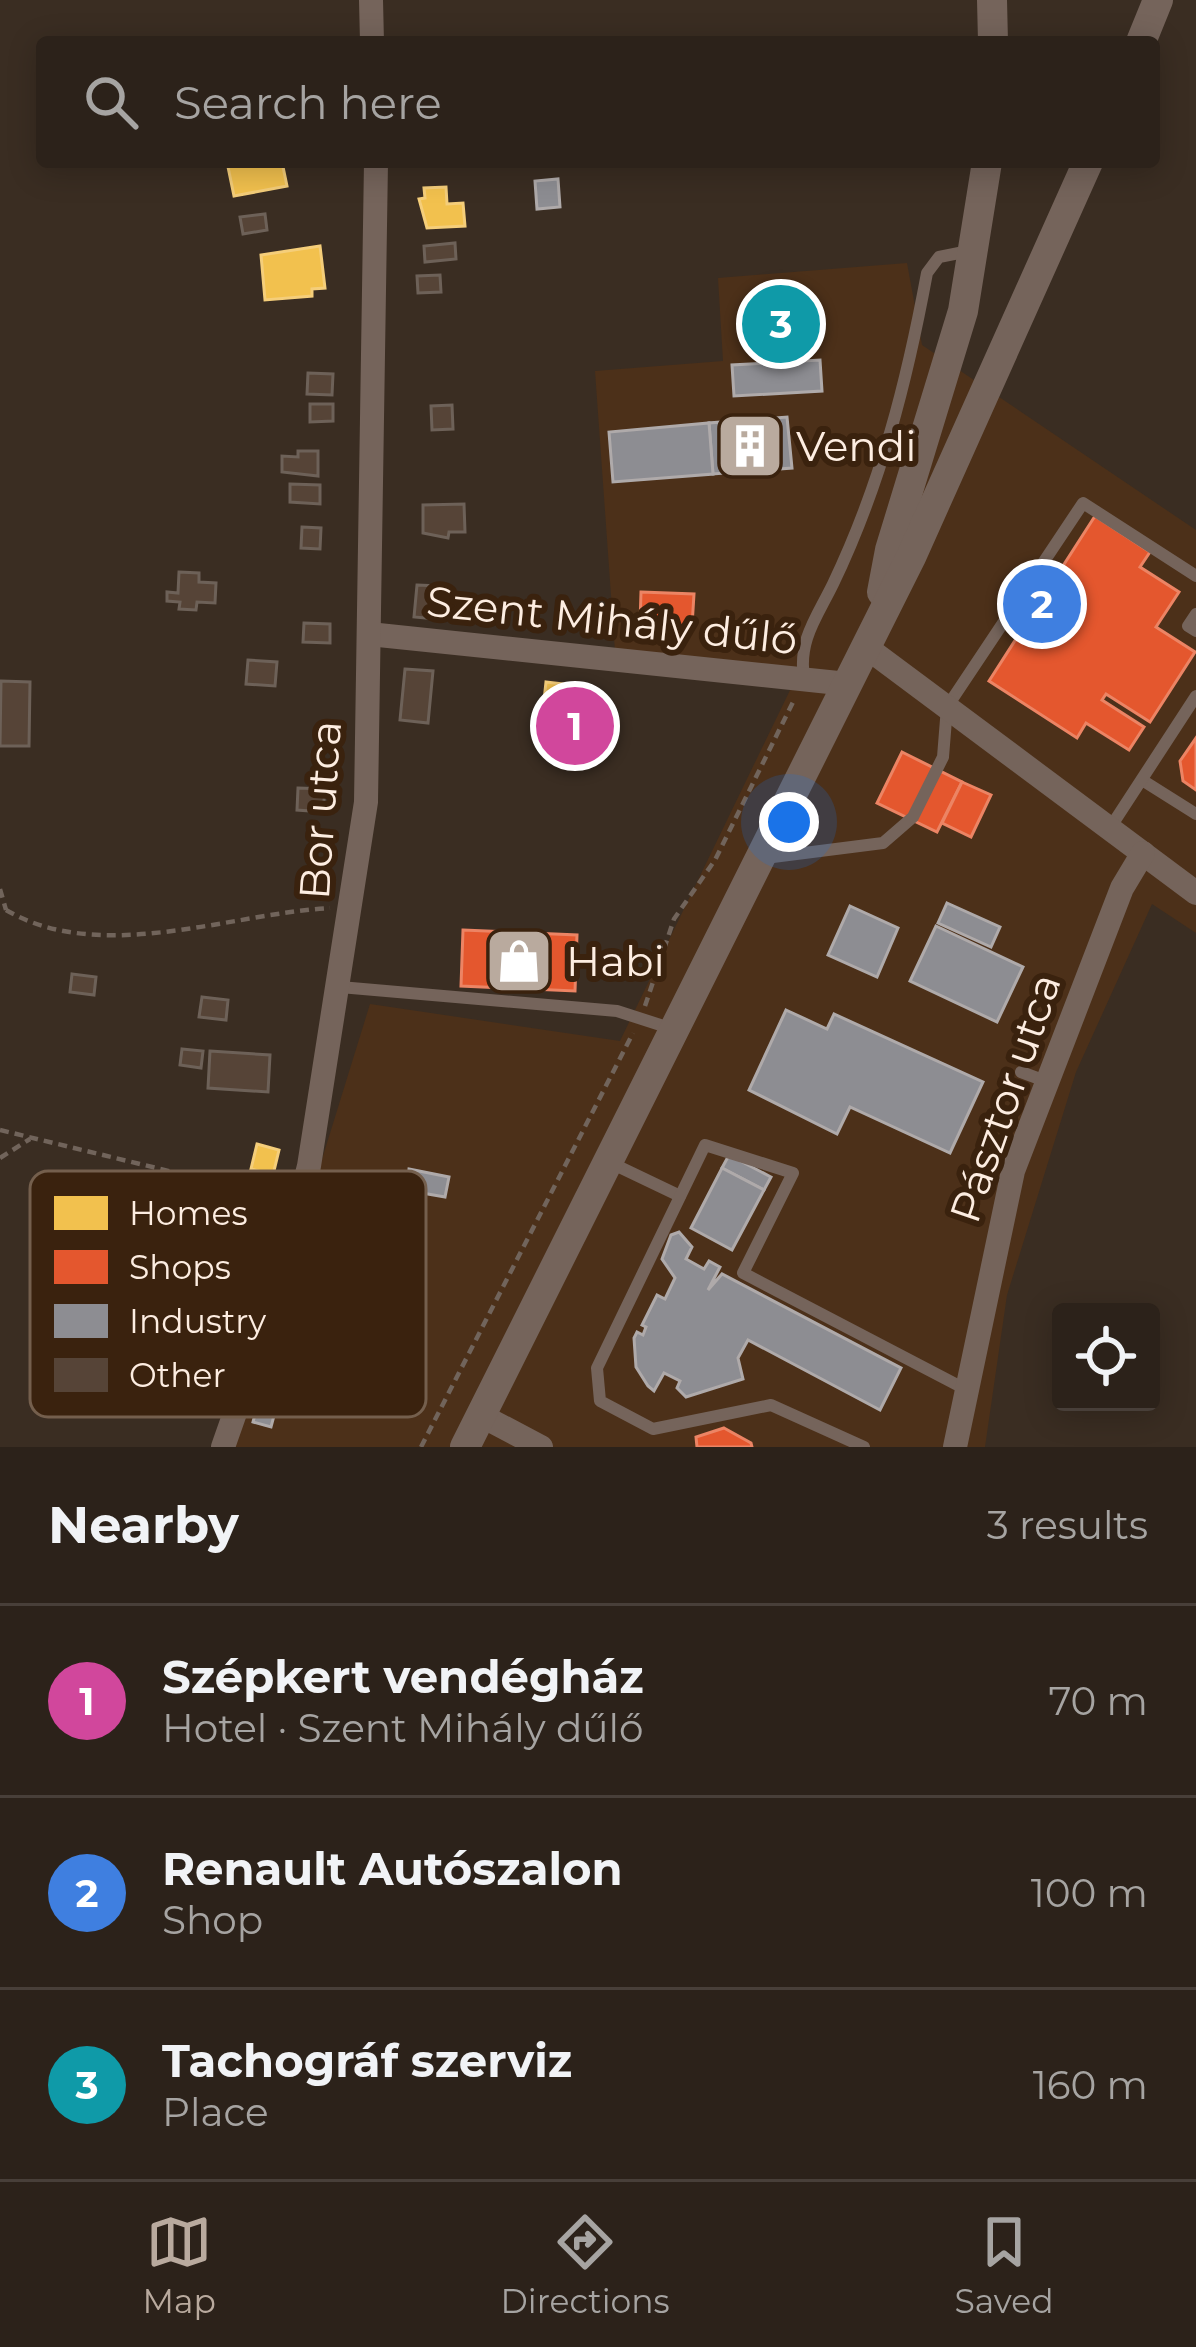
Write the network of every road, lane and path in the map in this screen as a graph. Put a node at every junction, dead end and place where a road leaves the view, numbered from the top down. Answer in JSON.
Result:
{"nodes":[{"id":1,"x":371,"y":0,"type":"edge"},
{"id":2,"x":992,"y":0,"type":"edge"},
{"id":3,"x":1159,"y":0,"type":"edge"},
{"id":4,"x":372,"y":36,"type":"edge"},
{"id":5,"x":993,"y":36,"type":"edge"},
{"id":6,"x":1144,"y":36,"type":"edge"},
{"id":7,"x":376,"y":168,"type":"edge"},
{"id":8,"x":986,"y":168,"type":"edge"},
{"id":9,"x":1085,"y":168,"type":"edge"},
{"id":10,"x":974,"y":251,"type":"junction"},
{"id":11,"x":1196,"y":576,"type":"edge"},
{"id":12,"x":1196,"y":614,"type":"edge"},
{"id":13,"x":1196,"y":631,"type":"edge"},
{"id":14,"x":369,"y":634,"type":"junction"},
{"id":15,"x":871,"y":638,"type":"junction"},
{"id":16,"x":804,"y":678,"type":"junction"},
{"id":17,"x":848,"y":684,"type":"junction"},
{"id":18,"x":1196,"y":696,"type":"edge"},
{"id":19,"x":947,"y":707,"type":"junction"},
{"id":20,"x":1142,"y":780,"type":"junction"},
{"id":21,"x":1196,"y":814,"type":"edge"},
{"id":22,"x":1109,"y":829,"type":"junction"},
{"id":23,"x":1143,"y":854,"type":"junction"},
{"id":24,"x":764,"y":858,"type":"junction"},
{"id":25,"x":0,"y":890,"type":"edge"},
{"id":26,"x":1196,"y":893,"type":"edge"},
{"id":27,"x":353,"y":907,"type":"junction"},
{"id":28,"x":3,"y":911,"type":"edge"},
{"id":29,"x":674,"y":919,"type":"dead end"},
{"id":30,"x":340,"y":987,"type":"junction"},
{"id":31,"x":677,"y":1031,"type":"junction"},
{"id":32,"x":1021,"y":1072,"type":"dead end"},
{"id":33,"x":1049,"y":1082,"type":"junction"},
{"id":34,"x":0,"y":1130,"type":"edge"},
{"id":35,"x":32,"y":1138,"type":"junction"},
{"id":36,"x":0,"y":1158,"type":"edge"},
{"id":37,"x":610,"y":1163,"type":"junction"},
{"id":38,"x":168,"y":1171,"type":"edge"},
{"id":39,"x":306,"y":1171,"type":"edge"},
{"id":40,"x":680,"y":1196,"type":"junction"},
{"id":41,"x":967,"y":1390,"type":"junction"},
{"id":42,"x":482,"y":1416,"type":"junction"},
{"id":43,"x":234,"y":1417,"type":"edge"},
{"id":44,"x":224,"y":1447,"type":"edge"},
{"id":45,"x":421,"y":1447,"type":"edge"},
{"id":46,"x":465,"y":1447,"type":"edge"},
{"id":47,"x":541,"y":1447,"type":"edge"},
{"id":48,"x":864,"y":1447,"type":"edge"},
{"id":49,"x":955,"y":1447,"type":"edge"}],
"edges":[{"from":1,"to":4,"type":"street"},
{"from":2,"to":5,"type":"street"},
{"from":3,"to":6,"type":"street"},
{"from":7,"to":14,"type":"street","name":"Bor utca"},
{"from":8,"to":10,"type":"street"},
{"from":9,"to":15,"type":"street"},
{"from":10,"to":15,"type":"street"},
{"from":10,"to":16,"type":"lane"},
{"from":11,"to":19,"type":"lane"},
{"from":12,"to":13,"type":"lane"},
{"from":14,"to":16,"type":"street","name":"Szent Mihály dűlő"},
{"from":14,"to":27,"type":"street","name":"Bor utca"},
{"from":15,"to":17,"type":"street"},
{"from":15,"to":19,"type":"street"},
{"from":16,"to":17,"type":"street","name":"Szent Mihály dűlő"},
{"from":17,"to":24,"type":"street"},
{"from":18,"to":20,"type":"lane"},
{"from":19,"to":22,"type":"street"},
{"from":19,"to":24,"type":"lane"},
{"from":20,"to":21,"type":"lane"},
{"from":20,"to":22,"type":"lane"},
{"from":22,"to":23,"type":"street"},
{"from":23,"to":26,"type":"street"},
{"from":23,"to":33,"type":"street","name":"Pásztor utca"},
{"from":24,"to":31,"type":"street"},
{"from":25,"to":28,"type":"path"},
{"from":27,"to":28,"type":"path"},
{"from":27,"to":30,"type":"street","name":"Bor utca"},
{"from":29,"to":45,"type":"path"},
{"from":30,"to":31,"type":"lane"},
{"from":30,"to":39,"type":"street","name":"Bor utca"},
{"from":31,"to":37,"type":"street"},
{"from":32,"to":33,"type":"lane"},
{"from":33,"to":41,"type":"street","name":"Pásztor utca"},
{"from":34,"to":35,"type":"path"},
{"from":35,"to":36,"type":"path"},
{"from":35,"to":38,"type":"path"},
{"from":37,"to":40,"type":"lane"},
{"from":37,"to":42,"type":"street"},
{"from":40,"to":41,"type":"lane"},
{"from":40,"to":48,"type":"lane"},
{"from":41,"to":49,"type":"street","name":"Pásztor utca"},
{"from":42,"to":46,"type":"street"},
{"from":42,"to":47,"type":"street"},
{"from":43,"to":44,"type":"street","name":"Bor utca"}]}
